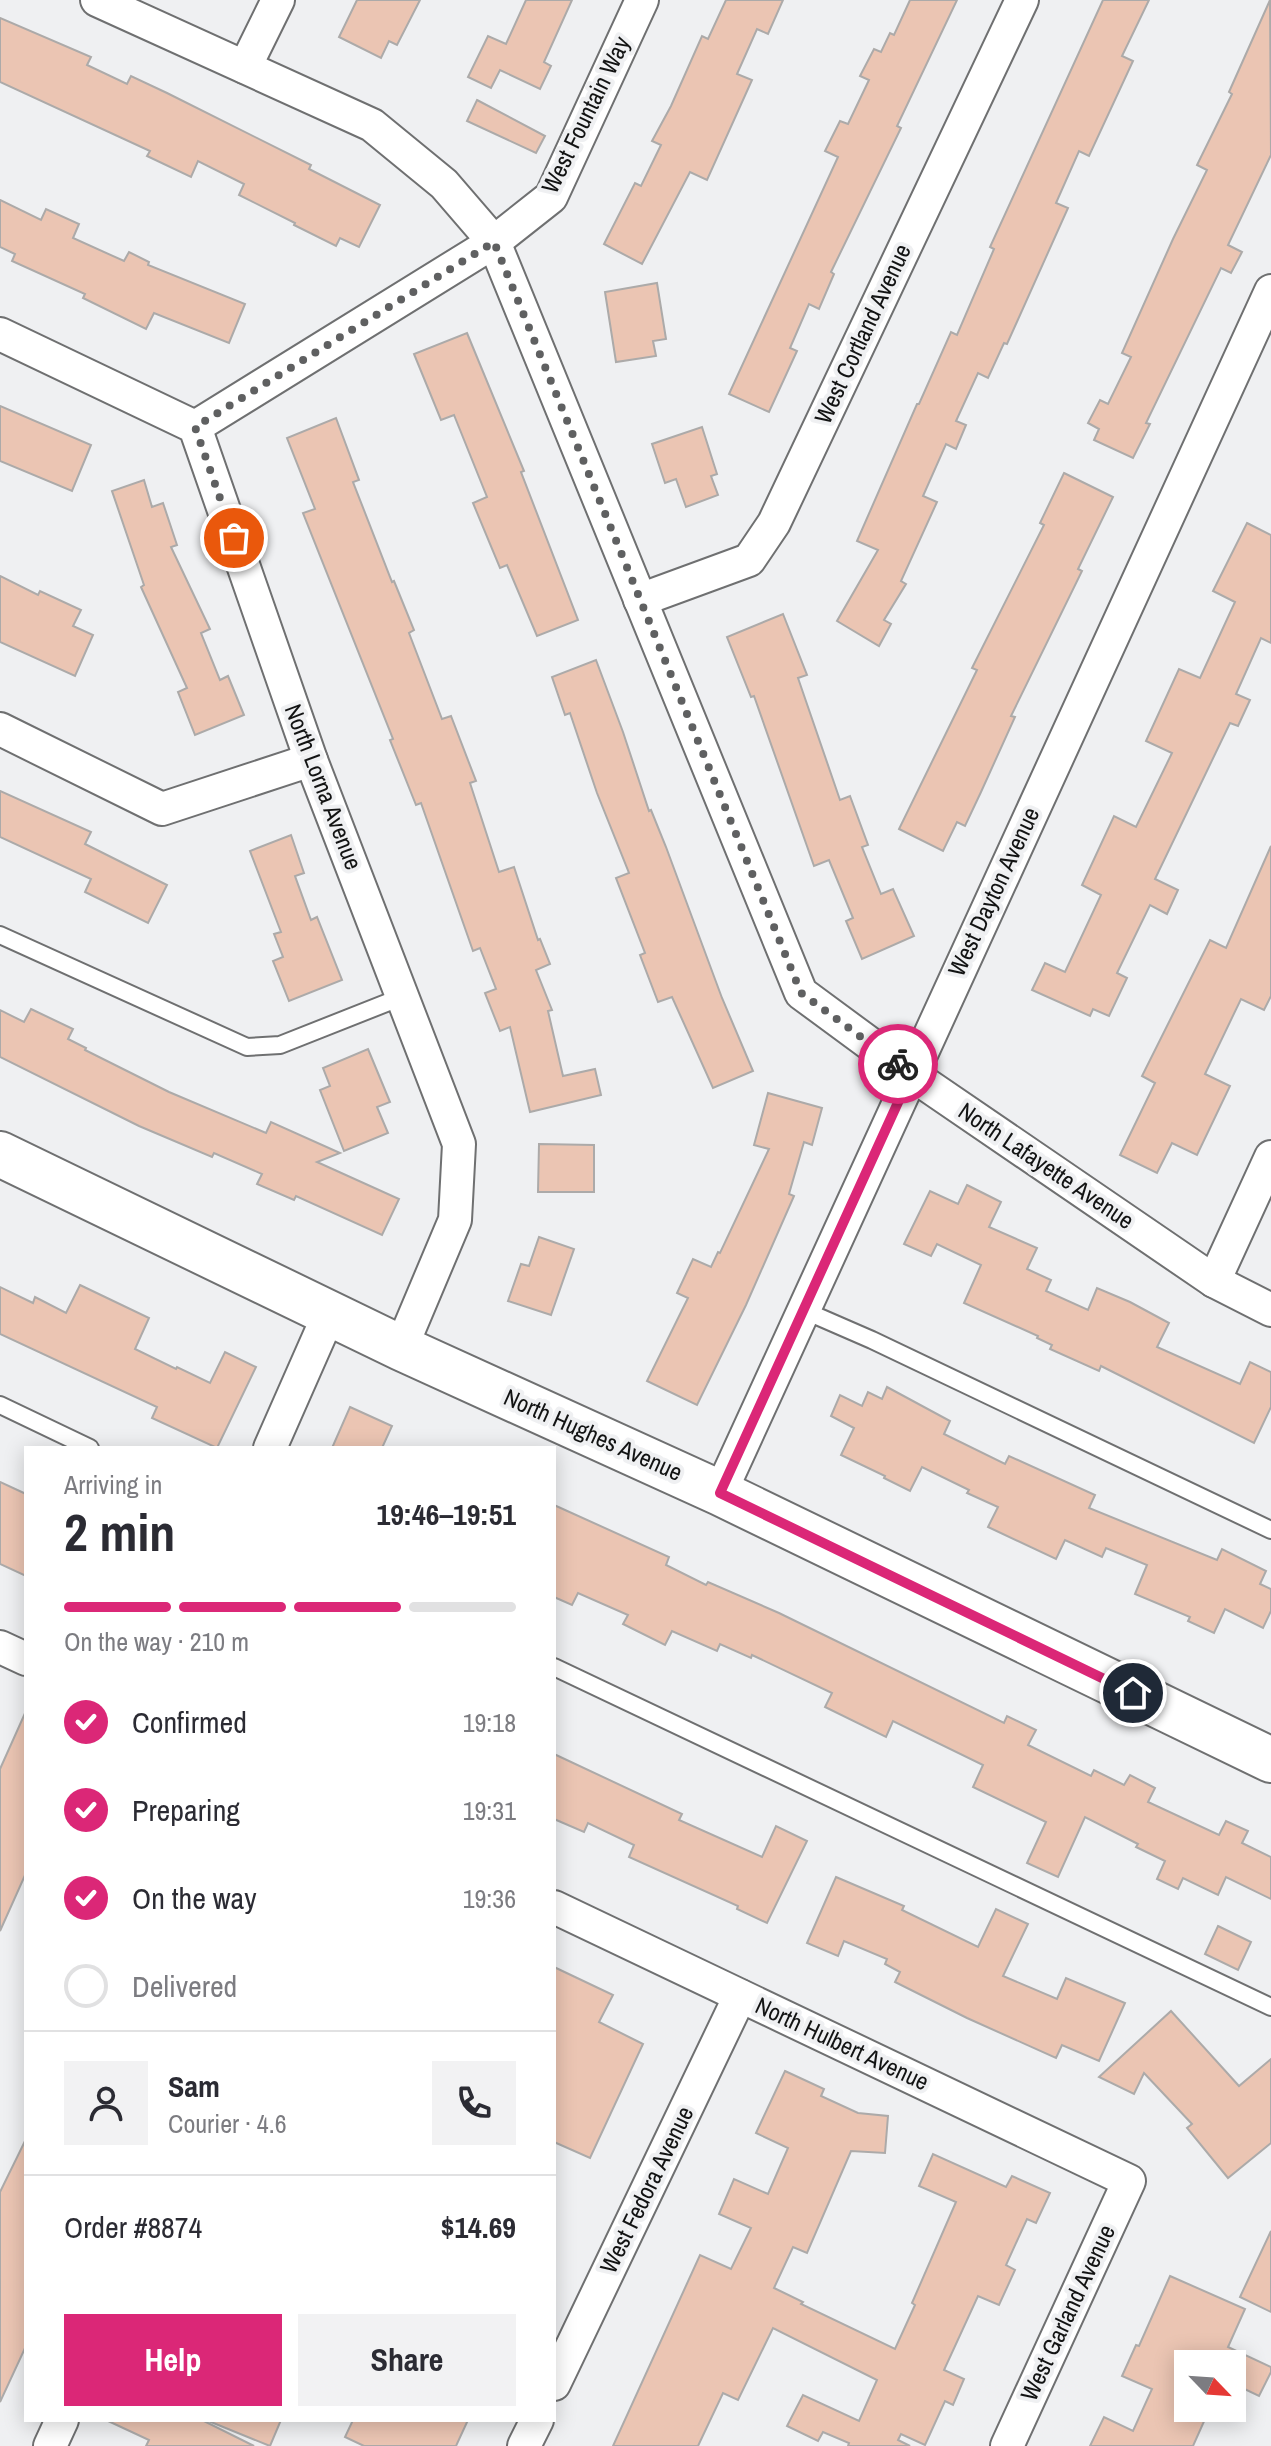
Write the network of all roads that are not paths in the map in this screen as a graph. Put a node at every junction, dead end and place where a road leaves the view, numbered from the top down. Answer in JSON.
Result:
{"nodes":[{"id":1,"x":97,"y":0,"type":"edge"},
{"id":2,"x":278,"y":0,"type":"edge"},
{"id":3,"x":642,"y":0,"type":"edge"},
{"id":4,"x":1022,"y":0,"type":"edge"},
{"id":5,"x":245,"y":67,"type":"junction"},
{"id":6,"x":494,"y":242,"type":"junction"},
{"id":7,"x":1271,"y":291,"type":"edge"},
{"id":8,"x":0,"y":334,"type":"edge"},
{"id":9,"x":195,"y":427,"type":"junction"},
{"id":10,"x":640,"y":600,"type":"junction"},
{"id":11,"x":0,"y":729,"type":"edge"},
{"id":12,"x":311,"y":760,"type":"junction"},
{"id":13,"x":0,"y":935,"type":"edge"},
{"id":14,"x":404,"y":996,"type":"junction"},
{"id":15,"x":911,"y":1074,"type":"junction"},
{"id":16,"x":0,"y":1154,"type":"edge"},
{"id":17,"x":1271,"y":1157,"type":"edge"},
{"id":18,"x":1214,"y":1281,"type":"junction"},
{"id":19,"x":803,"y":1310,"type":"junction"},
{"id":20,"x":1271,"y":1310,"type":"edge"},
{"id":21,"x":330,"y":1312,"type":"junction"},
{"id":22,"x":401,"y":1348,"type":"junction"},
{"id":23,"x":0,"y":1405,"type":"edge"},
{"id":24,"x":86,"y":1446,"type":"edge"},
{"id":25,"x":271,"y":1446,"type":"edge"},
{"id":26,"x":720,"y":1493,"type":"junction"},
{"id":27,"x":1271,"y":1530,"type":"edge"},
{"id":28,"x":0,"y":1647,"type":"edge"},
{"id":29,"x":24,"y":1658,"type":"edge"},
{"id":30,"x":556,"y":1668,"type":"edge"},
{"id":31,"x":1271,"y":1760,"type":"edge"},
{"id":32,"x":556,"y":1908,"type":"edge"},
{"id":33,"x":740,"y":1996,"type":"junction"},
{"id":34,"x":1271,"y":2007,"type":"edge"},
{"id":35,"x":1129,"y":2181,"type":"joint"},
{"id":36,"x":556,"y":2380,"type":"edge"},
{"id":37,"x":61,"y":2422,"type":"edge"},
{"id":38,"x":536,"y":2422,"type":"edge"},
{"id":39,"x":50,"y":2446,"type":"edge"},
{"id":40,"x":524,"y":2446,"type":"edge"},
{"id":41,"x":1007,"y":2446,"type":"edge"}],
"edges":[{"from":1,"to":5,"type":"street","name":"North Lafayette Avenue"},
{"from":2,"to":5,"type":"street"},
{"from":3,"to":6,"type":"street","name":"West Fountain Way"},
{"from":4,"to":10,"type":"street","name":"West Cortland Avenue"},
{"from":5,"to":6,"type":"street","name":"North Lafayette Avenue"},
{"from":6,"to":9,"type":"street","name":"West Fountain Way"},
{"from":6,"to":10,"type":"street","name":"North Lafayette Avenue"},
{"from":7,"to":15,"type":"street","name":"West Dayton Avenue"},
{"from":8,"to":9,"type":"street"},
{"from":9,"to":12,"type":"street","name":"North Lorna Avenue"},
{"from":10,"to":15,"type":"street","name":"North Lafayette Avenue"},
{"from":11,"to":12,"type":"street"},
{"from":12,"to":14,"type":"street","name":"North Lorna Avenue"},
{"from":13,"to":14,"type":"lane"},
{"from":14,"to":22,"type":"street","name":"North Lorna Avenue"},
{"from":15,"to":18,"type":"street","name":"North Lafayette Avenue"},
{"from":15,"to":19,"type":"street","name":"West Dayton Avenue"},
{"from":16,"to":21,"type":"street","name":"North Hughes Avenue"},
{"from":17,"to":18,"type":"street"},
{"from":18,"to":20,"type":"street","name":"North Lafayette Avenue"},
{"from":19,"to":26,"type":"street","name":"West Dayton Avenue"},
{"from":19,"to":27,"type":"lane"},
{"from":21,"to":22,"type":"street","name":"North Hughes Avenue"},
{"from":21,"to":25,"type":"street"},
{"from":22,"to":26,"type":"street","name":"North Hughes Avenue"},
{"from":23,"to":24,"type":"lane"},
{"from":26,"to":31,"type":"street","name":"North Hughes Avenue"},
{"from":28,"to":29,"type":"street"},
{"from":30,"to":34,"type":"lane"},
{"from":32,"to":33,"type":"street","name":"North Hulbert Avenue"},
{"from":33,"to":35,"type":"street","name":"North Hulbert Avenue"},
{"from":33,"to":36,"type":"street","name":"West Fedora Avenue"},
{"from":35,"to":41,"type":"street","name":"West Garland Avenue"},
{"from":37,"to":39,"type":"street"},
{"from":38,"to":40,"type":"street"}]}
